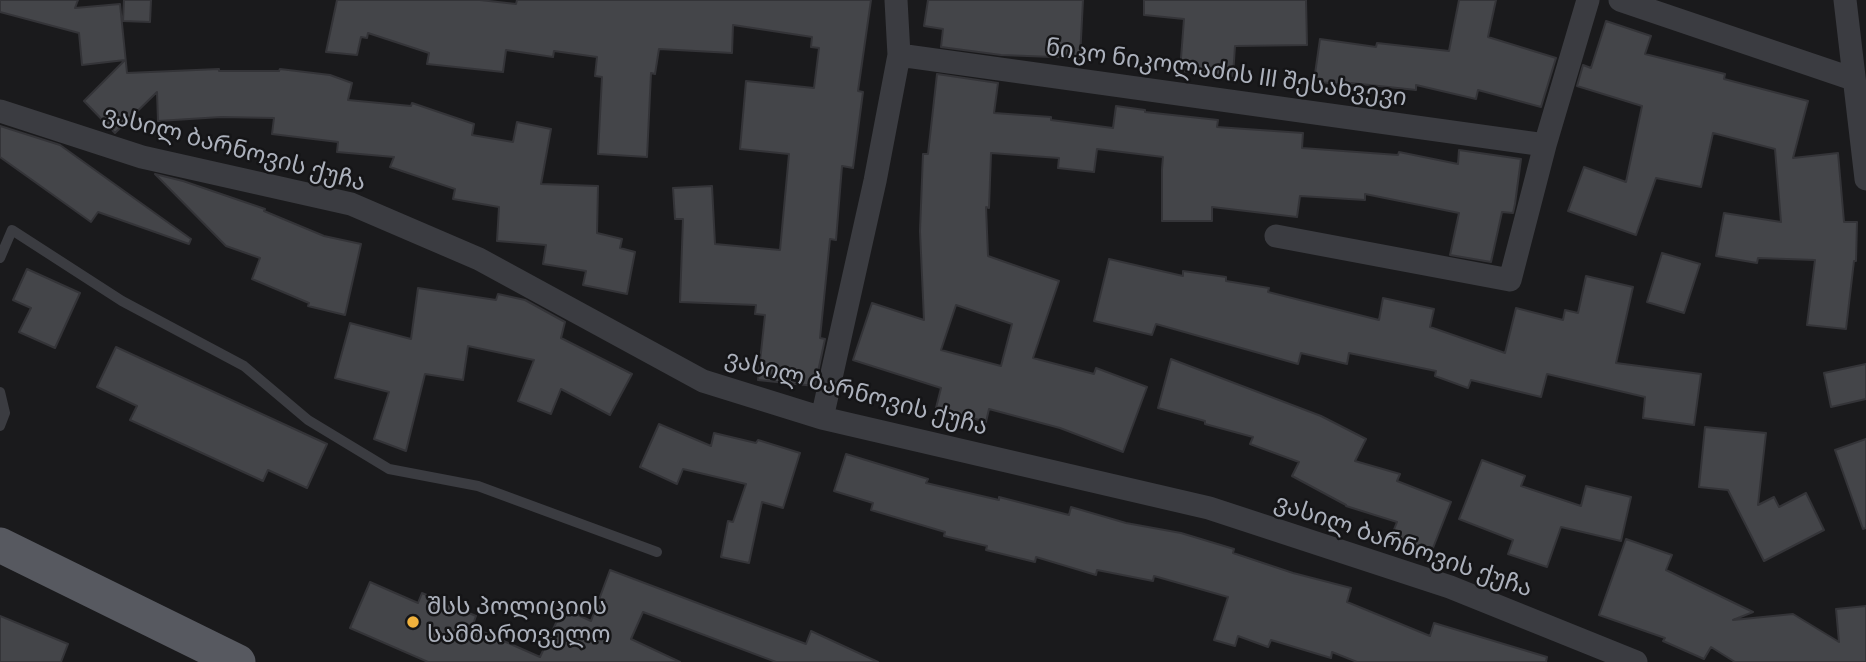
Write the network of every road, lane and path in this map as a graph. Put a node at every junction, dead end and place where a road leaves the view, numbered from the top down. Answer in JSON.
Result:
{"nodes":[{"id":1,"x":896,"y":0,"type":"edge"},
{"id":2,"x":1588,"y":0,"type":"edge"},
{"id":3,"x":1620,"y":0,"type":"edge"},
{"id":4,"x":1845,"y":0,"type":"edge"},
{"id":5,"x":900,"y":55,"type":"junction"},
{"id":6,"x":1853,"y":79,"type":"junction"},
{"id":7,"x":0,"y":111,"type":"edge"},
{"id":8,"x":1545,"y":145,"type":"junction"},
{"id":9,"x":1866,"y":179,"type":"edge"},
{"id":10,"x":0,"y":225,"type":"edge"},
{"id":11,"x":12,"y":230,"type":"junction"},
{"id":12,"x":1276,"y":236,"type":"dead end"},
{"id":13,"x":0,"y":258,"type":"edge"},
{"id":14,"x":0,"y":391,"type":"edge"},
{"id":15,"x":822,"y":418,"type":"junction"},
{"id":16,"x":0,"y":426,"type":"edge"},
{"id":17,"x":0,"y":545,"type":"edge"},
{"id":18,"x":657,"y":552,"type":"dead end"},
{"id":19,"x":238,"y":662,"type":"edge"},
{"id":20,"x":1636,"y":662,"type":"edge"}],
"edges":[{"from":1,"to":5,"type":"street"},
{"from":2,"to":8,"type":"street"},
{"from":3,"to":6,"type":"street"},
{"from":4,"to":6,"type":"street"},
{"from":5,"to":8,"type":"street","name":"ნიკო ნიკოლაძის III შესახვევი"},
{"from":5,"to":15,"type":"street"},
{"from":6,"to":9,"type":"street"},
{"from":7,"to":15,"type":"street","name":"ვასილ ბარნოვის ქუჩა"},
{"from":8,"to":12,"type":"street"},
{"from":10,"to":11,"type":"lane"},
{"from":11,"to":13,"type":"lane"},
{"from":11,"to":18,"type":"lane"},
{"from":14,"to":16,"type":"lane"},
{"from":15,"to":20,"type":"street","name":"ვასილ ბარნოვის ქუჩა"},
{"from":17,"to":19,"type":"main road"}]}
